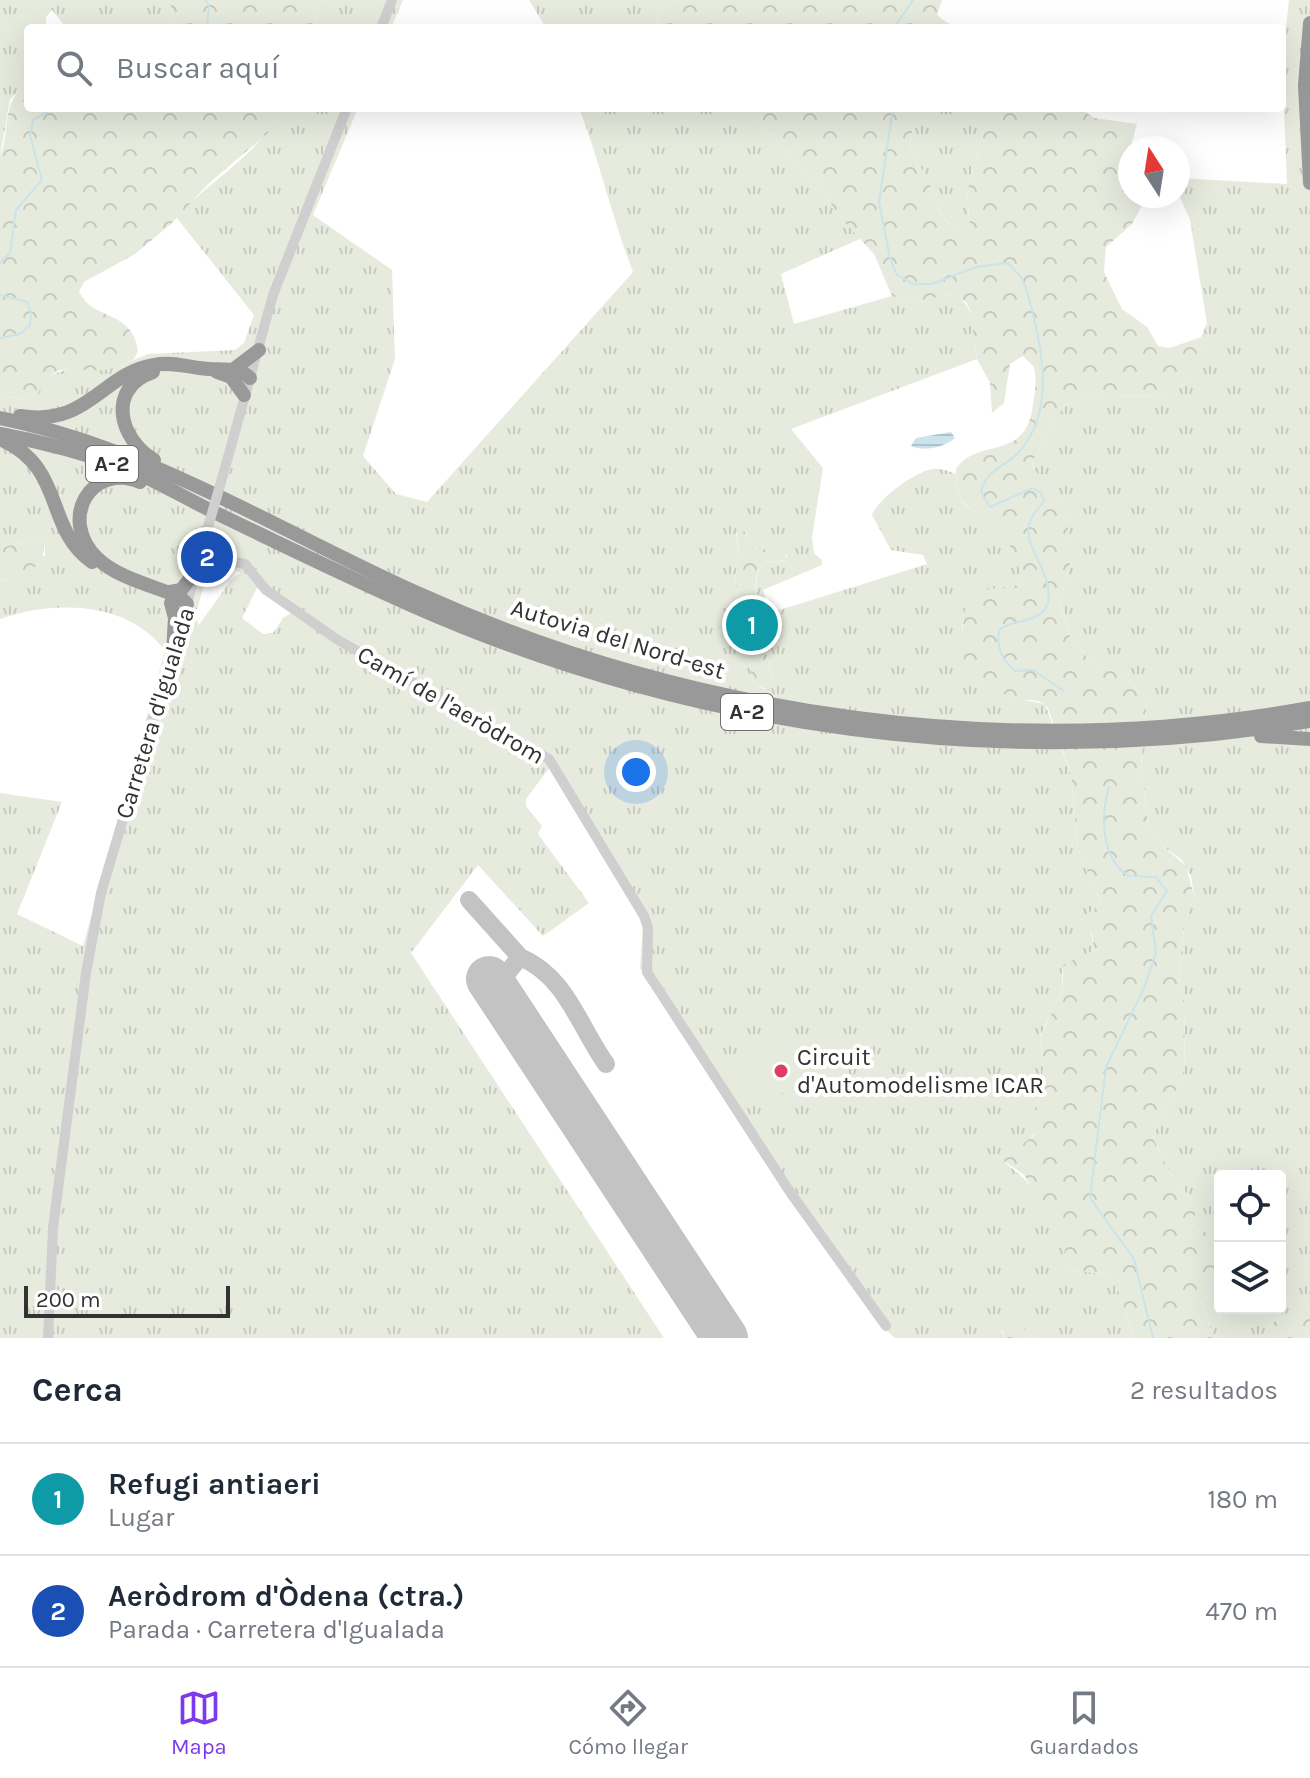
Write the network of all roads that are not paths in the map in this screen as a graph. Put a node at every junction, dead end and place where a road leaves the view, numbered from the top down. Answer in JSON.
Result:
{"nodes":[{"id":1,"x":392,"y":0,"type":"edge"},
{"id":2,"x":1310,"y":23,"type":"edge"},
{"id":3,"x":383,"y":24,"type":"edge"},
{"id":4,"x":345,"y":112,"type":"edge"},
{"id":5,"x":1310,"y":183,"type":"edge"},
{"id":6,"x":259,"y":350,"type":"junction"},
{"id":7,"x":178,"y":366,"type":"junction"},
{"id":8,"x":233,"y":373,"type":"junction"},
{"id":9,"x":250,"y":378,"type":"junction"},
{"id":10,"x":244,"y":395,"type":"junction"},
{"id":11,"x":0,"y":415,"type":"edge"},
{"id":12,"x":0,"y":436,"type":"edge"},
{"id":13,"x":182,"y":477,"type":"junction"},
{"id":14,"x":218,"y":514,"type":"junction"},
{"id":15,"x":198,"y":568,"type":"junction"},
{"id":16,"x":170,"y":598,"type":"junction"},
{"id":17,"x":187,"y":604,"type":"junction"},
{"id":18,"x":173,"y":651,"type":"junction"},
{"id":19,"x":1310,"y":708,"type":"edge"},
{"id":20,"x":1310,"y":721,"type":"edge"},
{"id":21,"x":1217,"y":736,"type":"junction"},
{"id":22,"x":1310,"y":739,"type":"edge"},
{"id":23,"x":886,"y":1326,"type":"dead end"},
{"id":24,"x":48,"y":1338,"type":"edge"}],
"edges":[{"from":1,"to":3,"type":"street"},
{"from":2,"to":5,"type":"highway"},
{"from":4,"to":6,"type":"street","name":"Carretera d'Igualada"},
{"from":6,"to":8,"type":"highway"},
{"from":6,"to":9,"type":"street","name":"Carretera d'Igualada"},
{"from":7,"to":8,"type":"highway"},
{"from":7,"to":11,"type":"highway"},
{"from":7,"to":13,"type":"highway"},
{"from":8,"to":9,"type":"highway"},
{"from":8,"to":10,"type":"highway"},
{"from":9,"to":10,"type":"street","name":"Carretera d'Igualada"},
{"from":10,"to":15,"type":"street","name":"Carretera d'Igualada","bridge":true},
{"from":11,"to":13,"type":"highway","name":"Autovia del Nord-est","number":"A-2"},
{"from":12,"to":14,"type":"highway","name":"Autovia del Nord-est","number":"A-2"},
{"from":12,"to":16,"type":"highway"},
{"from":13,"to":19,"type":"highway","name":"Autovia del Nord-est","number":"A-2"},
{"from":14,"to":16,"type":"highway"},
{"from":14,"to":21,"type":"highway","name":"Autovia del Nord-est","number":"A-2"},
{"from":15,"to":16,"type":"highway"},
{"from":15,"to":17,"type":"street","name":"Carretera d'Igualada"},
{"from":15,"to":23,"type":"street","name":"Camí de l'aeròdrom"},
{"from":16,"to":17,"type":"highway"},
{"from":16,"to":18,"type":"highway"},
{"from":17,"to":18,"type":"street","name":"Carretera d'Igualada"},
{"from":18,"to":24,"type":"street","name":"Carretera d'Igualada"},
{"from":20,"to":21,"type":"highway","name":"Autovia del Nord-est","number":"A-2"},
{"from":21,"to":22,"type":"highway"}]}
